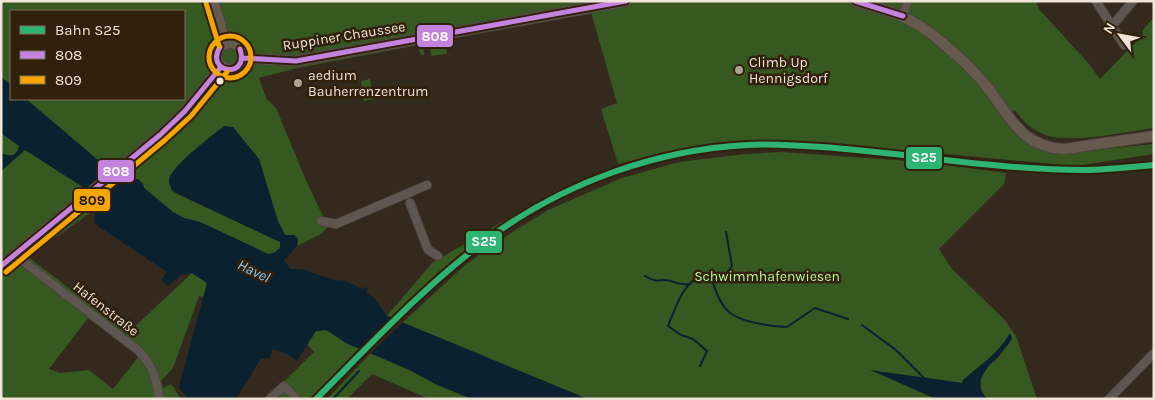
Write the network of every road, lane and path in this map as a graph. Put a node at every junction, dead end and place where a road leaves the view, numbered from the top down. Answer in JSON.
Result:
{"nodes":[{"id":1,"x":213,"y":1,"type":"edge"},
{"id":2,"x":627,"y":1,"type":"edge"},
{"id":3,"x":854,"y":1,"type":"edge"},
{"id":4,"x":908,"y":1,"type":"edge"},
{"id":5,"x":1096,"y":1,"type":"edge"},
{"id":6,"x":1133,"y":1,"type":"edge"},
{"id":7,"x":903,"y":16,"type":"junction"},
{"id":8,"x":1112,"y":26,"type":"junction"},
{"id":9,"x":226,"y":44,"type":"junction"},
{"id":10,"x":1124,"y":45,"type":"dead end"},
{"id":11,"x":243,"y":58,"type":"junction"},
{"id":12,"x":221,"y":67,"type":"junction"},
{"id":13,"x":1154,"y":136,"type":"edge"},
{"id":14,"x":427,"y":184,"type":"dead end"},
{"id":15,"x":410,"y":203,"type":"dead end"},
{"id":16,"x":321,"y":221,"type":"dead end"},
{"id":17,"x":15,"y":255,"type":"junction"},
{"id":18,"x":438,"y":256,"type":"dead end"},
{"id":19,"x":1,"y":266,"type":"edge"},
{"id":20,"x":1154,"y":352,"type":"edge"},
{"id":21,"x":1115,"y":392,"type":"junction"},
{"id":22,"x":295,"y":397,"type":"dead end"},
{"id":23,"x":160,"y":399,"type":"edge"},
{"id":24,"x":270,"y":399,"type":"edge"},
{"id":25,"x":1109,"y":399,"type":"edge"},
{"id":26,"x":1122,"y":399,"type":"edge"}],
"edges":[{"from":1,"to":9,"type":"main road"},
{"from":2,"to":11,"type":"main road","name":"Ruppiner Chaussee"},
{"from":3,"to":7,"type":"main road"},
{"from":4,"to":7,"type":"street"},
{"from":5,"to":8,"type":"street"},
{"from":6,"to":8,"type":"street"},
{"from":7,"to":13,"type":"main road"},
{"from":8,"to":10,"type":"street"},
{"from":9,"to":11,"type":"main road"},
{"from":9,"to":12,"type":"main road"},
{"from":11,"to":12,"type":"main road"},
{"from":12,"to":17,"type":"main road"},
{"from":14,"to":16,"type":"street"},
{"from":15,"to":18,"type":"street"},
{"from":17,"to":19,"type":"main road"},
{"from":17,"to":23,"type":"street","name":"Hafenstraße"},
{"from":20,"to":21,"type":"street"},
{"from":21,"to":25,"type":"street"},
{"from":21,"to":26,"type":"street"},
{"from":22,"to":24,"type":"street"}]}
